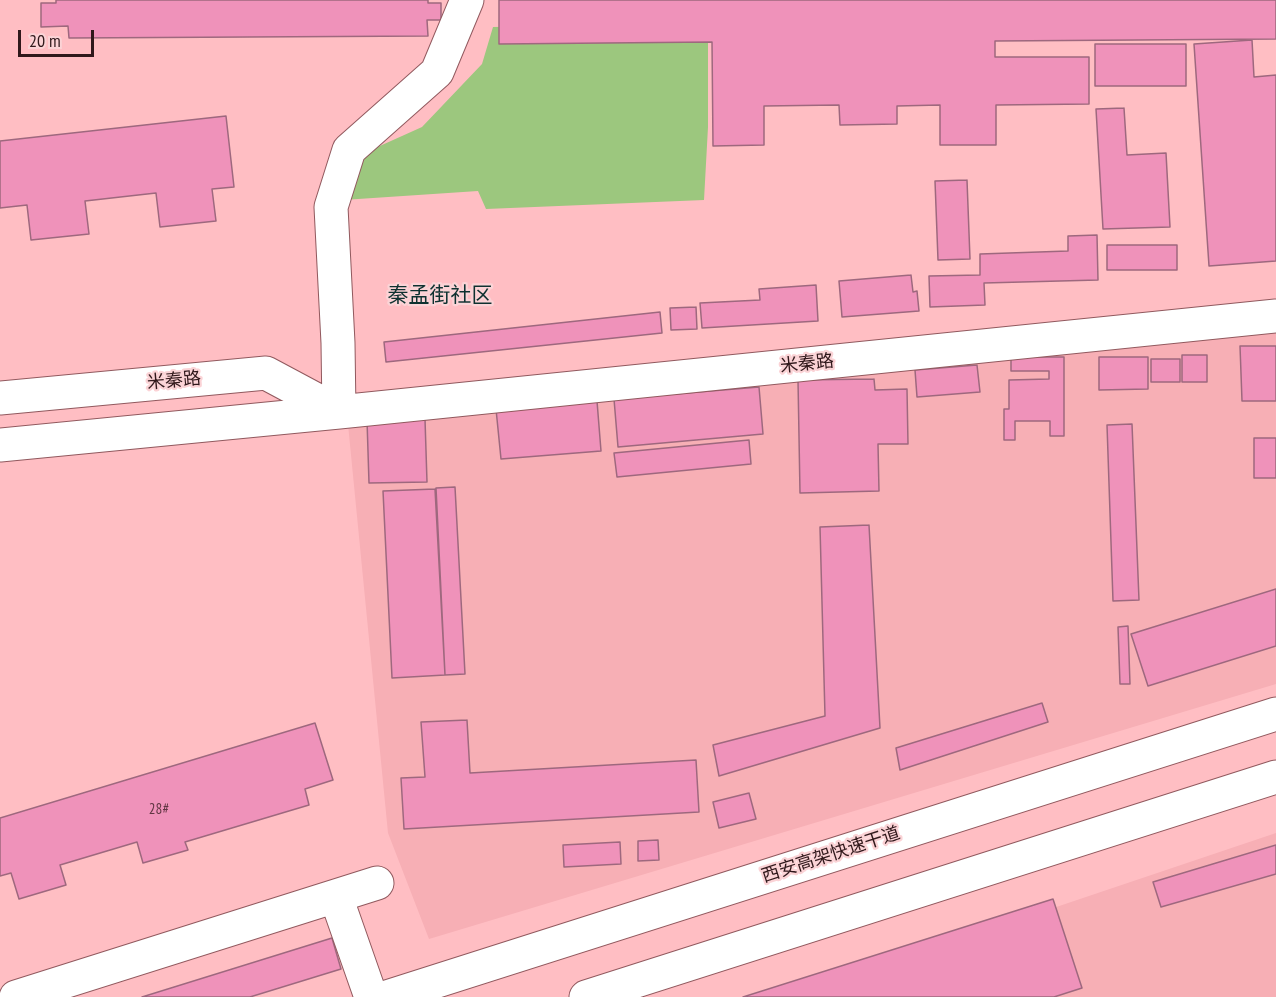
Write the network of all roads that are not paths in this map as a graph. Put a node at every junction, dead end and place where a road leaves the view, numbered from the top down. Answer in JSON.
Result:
{"nodes":[{"id":1,"x":467,"y":0,"type":"edge"},
{"id":2,"x":1276,"y":316,"type":"edge"},
{"id":3,"x":67,"y":391,"type":"junction"},
{"id":4,"x":0,"y":398,"type":"edge"},
{"id":5,"x":339,"y":412,"type":"junction"},
{"id":6,"x":70,"y":438,"type":"junction"},
{"id":7,"x":0,"y":445,"type":"edge"},
{"id":8,"x":1276,"y":714,"type":"edge"},
{"id":9,"x":1276,"y":777,"type":"edge"},
{"id":10,"x":379,"y":891,"type":"dead end"},
{"id":11,"x":339,"y":904,"type":"junction"},
{"id":12,"x":16,"y":997,"type":"edge"},
{"id":13,"x":82,"y":997,"type":"edge"},
{"id":14,"x":371,"y":997,"type":"edge"},
{"id":15,"x":387,"y":997,"type":"edge"},
{"id":16,"x":586,"y":997,"type":"edge"}],
"edges":[{"from":1,"to":5,"type":"main road"},
{"from":2,"to":5,"type":"main road","name":"米秦路"},
{"from":3,"to":4,"type":"main road","name":"米秦路"},
{"from":3,"to":5,"type":"main road","name":"米秦路"},
{"from":3,"to":6,"type":"main road"},
{"from":5,"to":6,"type":"main road","name":"米秦路"},
{"from":6,"to":7,"type":"main road","name":"米秦路"},
{"from":8,"to":15,"type":"main road","name":"西安高架快速干道"},
{"from":9,"to":16,"type":"main road"},
{"from":10,"to":11,"type":"main road"},
{"from":11,"to":12,"type":"main road"},
{"from":11,"to":13,"type":"main road"},
{"from":11,"to":14,"type":"main road"}]}
